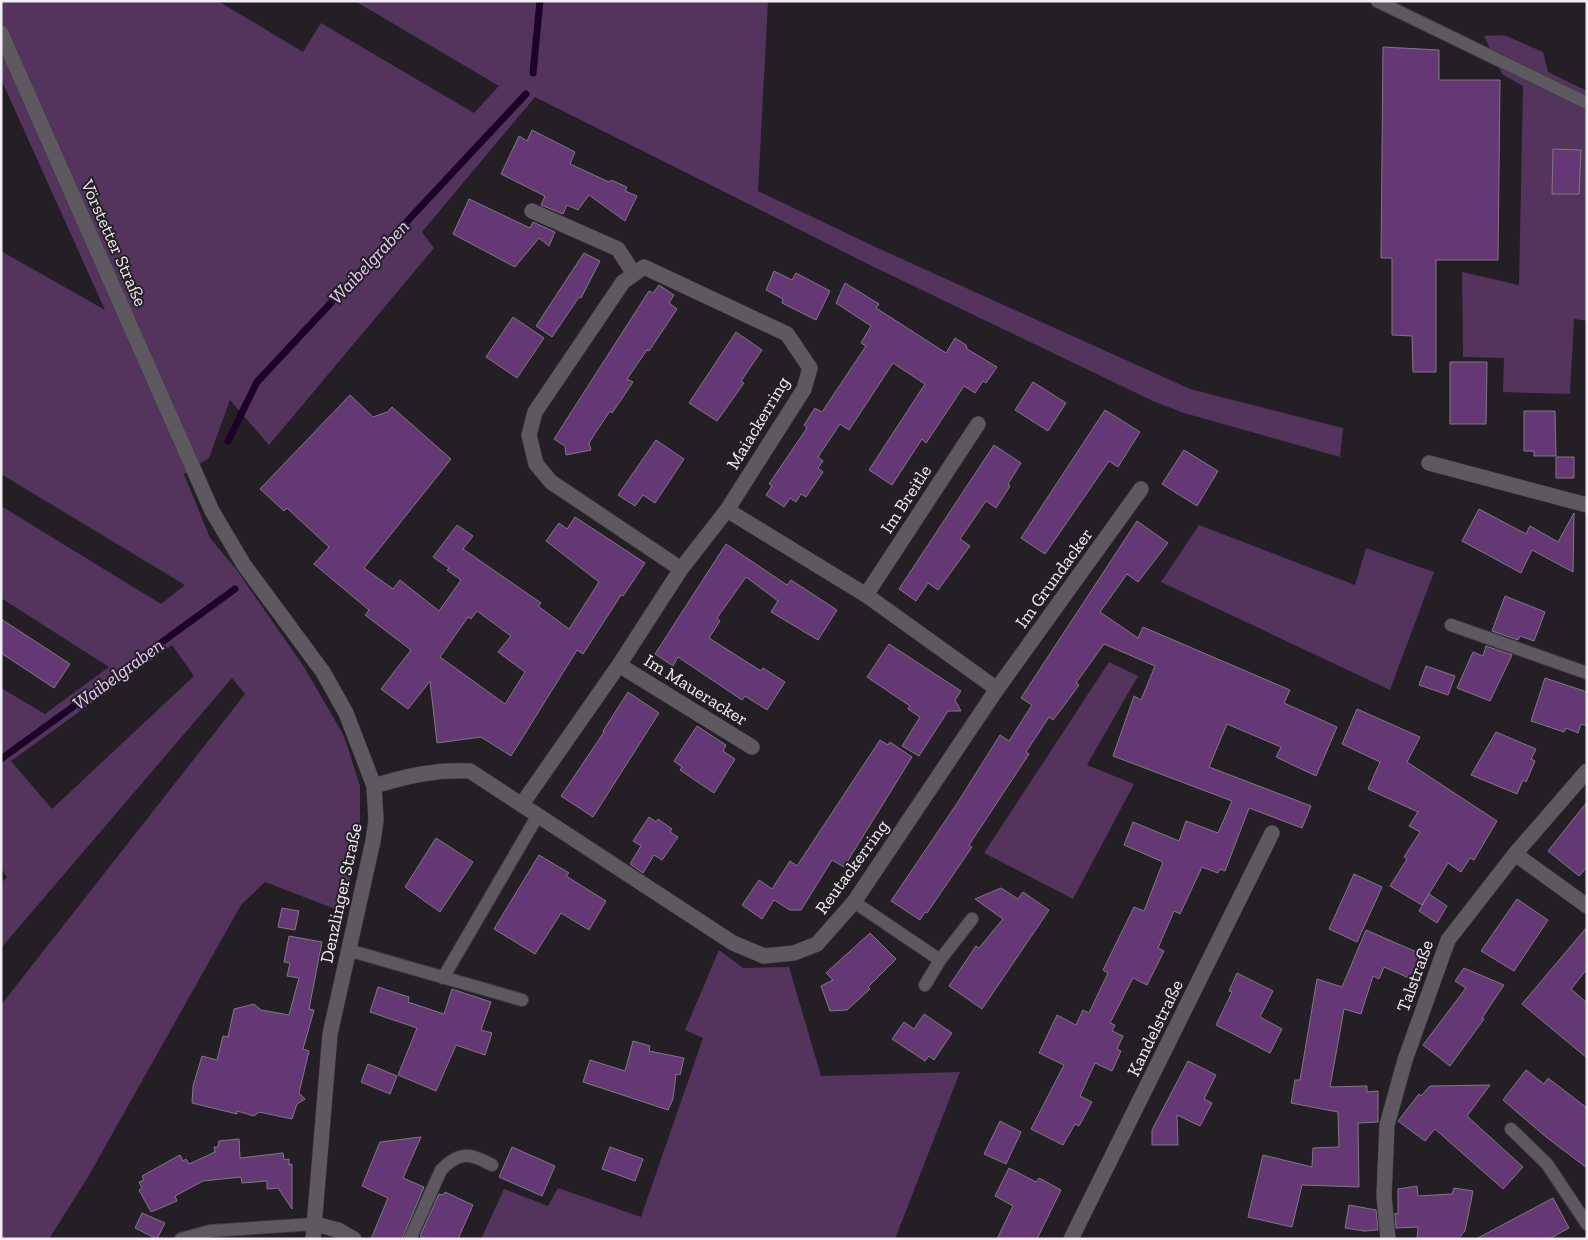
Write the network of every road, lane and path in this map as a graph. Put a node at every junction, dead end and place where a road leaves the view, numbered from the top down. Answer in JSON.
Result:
{"nodes":[{"id":1,"x":1377,"y":1,"type":"edge"},
{"id":2,"x":1,"y":33,"type":"edge"},
{"id":3,"x":1587,"y":103,"type":"edge"},
{"id":4,"x":532,"y":211,"type":"dead end"},
{"id":5,"x":634,"y":274,"type":"junction"},
{"id":6,"x":978,"y":424,"type":"dead end"},
{"id":7,"x":1429,"y":463,"type":"dead end"},
{"id":8,"x":192,"y":468,"type":"joint"},
{"id":9,"x":1141,"y":489,"type":"dead end"},
{"id":10,"x":1587,"y":504,"type":"edge"},
{"id":11,"x":727,"y":510,"type":"junction"},
{"id":12,"x":681,"y":569,"type":"junction"},
{"id":13,"x":866,"y":595,"type":"junction"},
{"id":14,"x":1451,"y":624,"type":"dead end"},
{"id":15,"x":619,"y":665,"type":"junction"},
{"id":16,"x":1587,"y":673,"type":"edge"},
{"id":17,"x":997,"y":690,"type":"junction"},
{"id":18,"x":752,"y":747,"type":"dead end"},
{"id":19,"x":1587,"y":770,"type":"edge"},
{"id":20,"x":374,"y":786,"type":"junction"},
{"id":21,"x":522,"y":804,"type":"junction"},
{"id":22,"x":538,"y":815,"type":"junction"},
{"id":23,"x":1272,"y":833,"type":"dead end"},
{"id":24,"x":1515,"y":854,"type":"junction"},
{"id":25,"x":854,"y":902,"type":"junction"},
{"id":26,"x":1587,"y":906,"type":"edge"},
{"id":27,"x":972,"y":920,"type":"dead end"},
{"id":28,"x":348,"y":950,"type":"junction"},
{"id":29,"x":940,"y":960,"type":"junction"},
{"id":30,"x":443,"y":978,"type":"junction"},
{"id":31,"x":925,"y":985,"type":"dead end"},
{"id":32,"x":522,"y":1000,"type":"dead end"},
{"id":33,"x":1511,"y":1129,"type":"dead end"},
{"id":34,"x":492,"y":1165,"type":"dead end"},
{"id":35,"x":1587,"y":1224,"type":"edge"},
{"id":36,"x":314,"y":1231,"type":"edge"},
{"id":37,"x":181,"y":1239,"type":"edge"},
{"id":38,"x":354,"y":1239,"type":"edge"},
{"id":39,"x":410,"y":1239,"type":"edge"},
{"id":40,"x":1071,"y":1239,"type":"edge"},
{"id":41,"x":1388,"y":1239,"type":"edge"}],
"edges":[{"from":1,"to":3,"type":"lane"},
{"from":2,"to":8,"type":"street","name":"Vörstetter Straße"},
{"from":4,"to":5,"type":"street"},
{"from":5,"to":11,"type":"street","name":"Maiackerring"},
{"from":5,"to":12,"type":"street"},
{"from":6,"to":13,"type":"street","name":"Im Breitle"},
{"from":7,"to":10,"type":"street"},
{"from":8,"to":20,"type":"street","name":"Denzlinger Straße"},
{"from":9,"to":17,"type":"street","name":"Im Grundacker"},
{"from":11,"to":12,"type":"street","name":"Maiackerring"},
{"from":11,"to":13,"type":"street"},
{"from":12,"to":15,"type":"street","name":"Maiackerring"},
{"from":13,"to":17,"type":"street"},
{"from":14,"to":16,"type":"lane"},
{"from":15,"to":18,"type":"street","name":"Im Maueracker"},
{"from":15,"to":21,"type":"street","name":"Maiackerring"},
{"from":17,"to":25,"type":"street","name":"Reutackerring"},
{"from":19,"to":24,"type":"street","name":"Talstraße"},
{"from":20,"to":21,"type":"street","name":"Reutackerring"},
{"from":20,"to":28,"type":"street","name":"Denzlinger Straße"},
{"from":21,"to":22,"type":"street","name":"Reutackerring"},
{"from":22,"to":25,"type":"street","name":"Reutackerring"},
{"from":22,"to":30,"type":"lane"},
{"from":23,"to":40,"type":"street","name":"Kandelstraße"},
{"from":24,"to":26,"type":"street"},
{"from":24,"to":41,"type":"street","name":"Talstraße"},
{"from":25,"to":29,"type":"lane"},
{"from":27,"to":29,"type":"lane"},
{"from":28,"to":30,"type":"lane"},
{"from":28,"to":36,"type":"street","name":"Denzlinger Straße"},
{"from":29,"to":31,"type":"lane"},
{"from":30,"to":32,"type":"lane"},
{"from":33,"to":35,"type":"lane"},
{"from":34,"to":39,"type":"lane"},
{"from":36,"to":37,"type":"lane"},
{"from":36,"to":38,"type":"street"}]}
